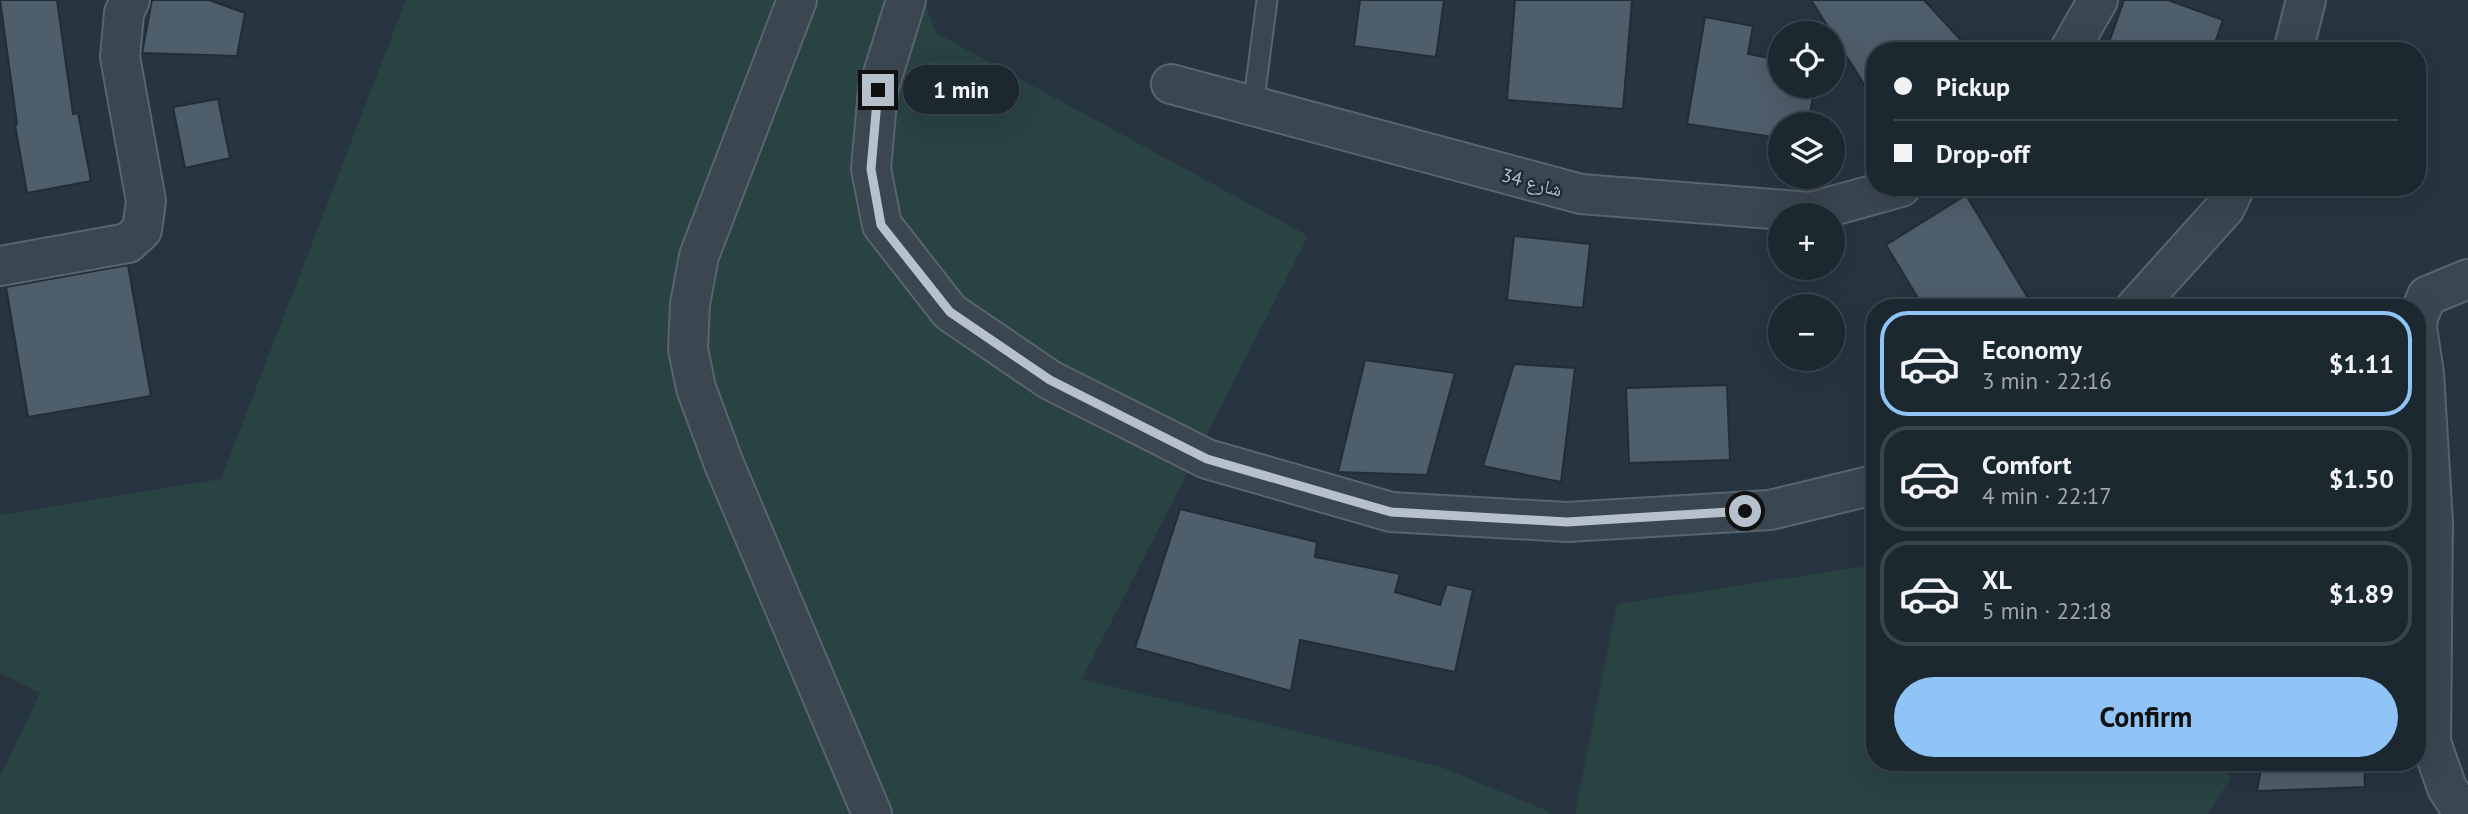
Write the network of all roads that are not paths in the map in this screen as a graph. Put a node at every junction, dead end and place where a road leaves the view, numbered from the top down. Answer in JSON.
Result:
{"nodes":[{"id":1,"x":130,"y":0,"type":"edge"},
{"id":2,"x":797,"y":0,"type":"edge"},
{"id":3,"x":906,"y":0,"type":"edge"},
{"id":4,"x":1267,"y":0,"type":"edge"},
{"id":5,"x":2098,"y":0,"type":"edge"},
{"id":6,"x":2306,"y":0,"type":"edge"},
{"id":7,"x":2075,"y":42,"type":"edge"},
{"id":8,"x":2295,"y":42,"type":"edge"},
{"id":9,"x":1171,"y":84,"type":"dead end"},
{"id":10,"x":1253,"y":107,"type":"junction"},
{"id":11,"x":1869,"y":196,"type":"edge"},
{"id":12,"x":2231,"y":196,"type":"edge"},
{"id":13,"x":0,"y":266,"type":"edge"},
{"id":14,"x":2468,"y":279,"type":"edge"},
{"id":15,"x":2142,"y":299,"type":"edge"},
{"id":16,"x":2426,"y":299,"type":"edge"},
{"id":17,"x":2426,"y":406,"type":"edge"},
{"id":18,"x":1866,"y":487,"type":"edge"},
{"id":19,"x":872,"y":814,"type":"edge"},
{"id":20,"x":2464,"y":814,"type":"edge"}],
"edges":[{"from":1,"to":13,"type":"street"},
{"from":2,"to":19,"type":"street"},
{"from":3,"to":18,"type":"street"},
{"from":4,"to":10,"type":"lane"},
{"from":5,"to":7,"type":"street"},
{"from":6,"to":8,"type":"street"},
{"from":9,"to":10,"type":"street","name":"شارع 34"},
{"from":10,"to":11,"type":"street","name":"شارع 34"},
{"from":12,"to":15,"type":"street"},
{"from":14,"to":16,"type":"street"},
{"from":17,"to":20,"type":"street"}]}
